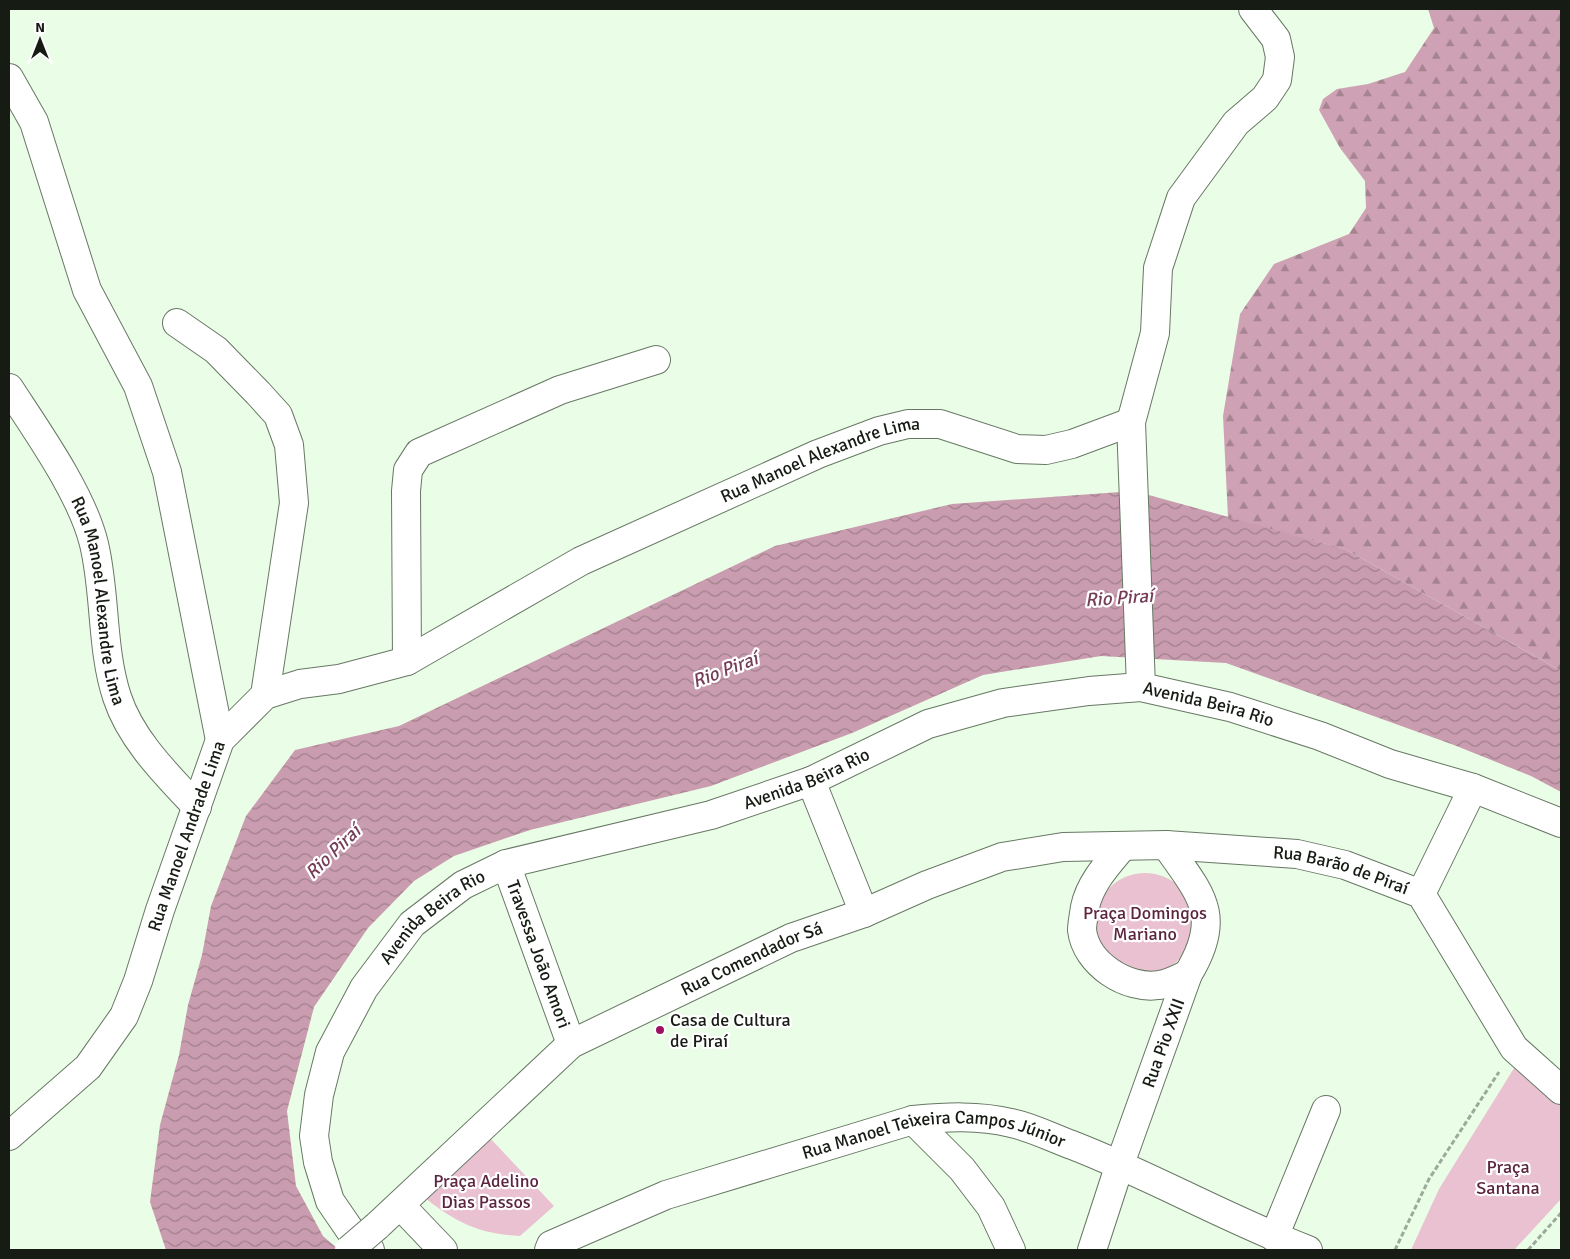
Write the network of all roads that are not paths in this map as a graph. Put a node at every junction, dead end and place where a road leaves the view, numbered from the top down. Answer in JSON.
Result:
{"nodes":[{"id":1,"x":1253,"y":9,"type":"edge"},
{"id":2,"x":9,"y":78,"type":"edge"},
{"id":3,"x":177,"y":323,"type":"dead end"},
{"id":4,"x":656,"y":360,"type":"dead end"},
{"id":5,"x":9,"y":388,"type":"edge"},
{"id":6,"x":1131,"y":422,"type":"junction"},
{"id":7,"x":526,"y":595,"type":"joint"},
{"id":8,"x":407,"y":662,"type":"junction"},
{"id":9,"x":1142,"y":687,"type":"junction"},
{"id":10,"x":265,"y":695,"type":"junction"},
{"id":11,"x":220,"y":740,"type":"junction"},
{"id":12,"x":811,"y":781,"type":"junction"},
{"id":13,"x":1472,"y":788,"type":"junction"},
{"id":14,"x":197,"y":807,"type":"junction"},
{"id":15,"x":1561,"y":823,"type":"edge"},
{"id":16,"x":1166,"y":845,"type":"junction"},
{"id":17,"x":1123,"y":846,"type":"junction"},
{"id":18,"x":506,"y":864,"type":"junction"},
{"id":19,"x":1421,"y":894,"type":"junction"},
{"id":20,"x":864,"y":912,"type":"junction"},
{"id":21,"x":1188,"y":974,"type":"junction"},
{"id":22,"x":571,"y":1044,"type":"junction"},
{"id":23,"x":1561,"y":1090,"type":"edge"},
{"id":24,"x":1326,"y":1110,"type":"dead end"},
{"id":25,"x":913,"y":1120,"type":"junction"},
{"id":26,"x":9,"y":1136,"type":"edge"},
{"id":27,"x":1120,"y":1164,"type":"junction"},
{"id":28,"x":400,"y":1204,"type":"junction"},
{"id":29,"x":1274,"y":1237,"type":"junction"},
{"id":30,"x":373,"y":1238,"type":"edge"},
{"id":31,"x":544,"y":1248,"type":"edge"},
{"id":32,"x":349,"y":1250,"type":"edge"},
{"id":33,"x":443,"y":1250,"type":"edge"},
{"id":34,"x":1010,"y":1250,"type":"edge"},
{"id":35,"x":1092,"y":1250,"type":"edge"},
{"id":36,"x":1308,"y":1250,"type":"edge"}],
"edges":[{"from":1,"to":6,"type":"street"},
{"from":2,"to":11,"type":"street"},
{"from":3,"to":10,"type":"street"},
{"from":4,"to":8,"type":"street"},
{"from":5,"to":14,"type":"street","name":"Rua Manoel Alexandre Lima"},
{"from":6,"to":7,"type":"street","name":"Rua Manoel Alexandre Lima"},
{"from":6,"to":9,"type":"street"},
{"from":7,"to":8,"type":"street","name":"Rua Manoel Andrade Lima"},
{"from":8,"to":10,"type":"street","name":"Rua Manoel Andrade Lima"},
{"from":9,"to":12,"type":"street","name":"Avenida Beira Rio"},
{"from":9,"to":13,"type":"street","name":"Avenida Beira Rio"},
{"from":10,"to":11,"type":"street","name":"Rua Manoel Andrade Lima"},
{"from":11,"to":14,"type":"street","name":"Rua Manoel Andrade Lima"},
{"from":12,"to":18,"type":"street","name":"Avenida Beira Rio"},
{"from":12,"to":20,"type":"street"},
{"from":13,"to":15,"type":"street","name":"Avenida Beira Rio"},
{"from":13,"to":19,"type":"street"},
{"from":14,"to":26,"type":"street","name":"Rua Manoel Andrade Lima"},
{"from":16,"to":17,"type":"street","name":"Rua Comendador Sá"},
{"from":16,"to":19,"type":"street","name":"Rua Barão de Piraí"},
{"from":16,"to":21,"type":"street","name":"Rua Pio XXII"},
{"from":17,"to":20,"type":"street","name":"Rua Comendador Sá"},
{"from":17,"to":21,"type":"street"},
{"from":18,"to":22,"type":"street","name":"Travessa João Amori"},
{"from":18,"to":30,"type":"street","name":"Avenida Beira Rio"},
{"from":19,"to":23,"type":"street","name":"Rua Barão de Piraí"},
{"from":20,"to":22,"type":"street","name":"Rua Comendador Sá"},
{"from":21,"to":27,"type":"street","name":"Rua Pio XXII"},
{"from":22,"to":28,"type":"street","name":"Rua Comendador Sá"},
{"from":24,"to":29,"type":"street"},
{"from":25,"to":27,"type":"street","name":"Rua Manoel Teixeira Campos Júnior"},
{"from":25,"to":31,"type":"street","name":"Rua Manoel Teixeira Campos Júnior"},
{"from":25,"to":34,"type":"street"},
{"from":27,"to":29,"type":"street","name":"Rua Manoel Teixeira Campos Júnior"},
{"from":27,"to":35,"type":"street","name":"Rua Pio XXII"},
{"from":28,"to":30,"type":"street","name":"Rua Comendador Sá"},
{"from":28,"to":33,"type":"street"},
{"from":29,"to":36,"type":"street","name":"Rua Manoel Teixeira Campos Júnior"},
{"from":30,"to":32,"type":"street","name":"Rua Comendador Sá","bridge":true}]}
